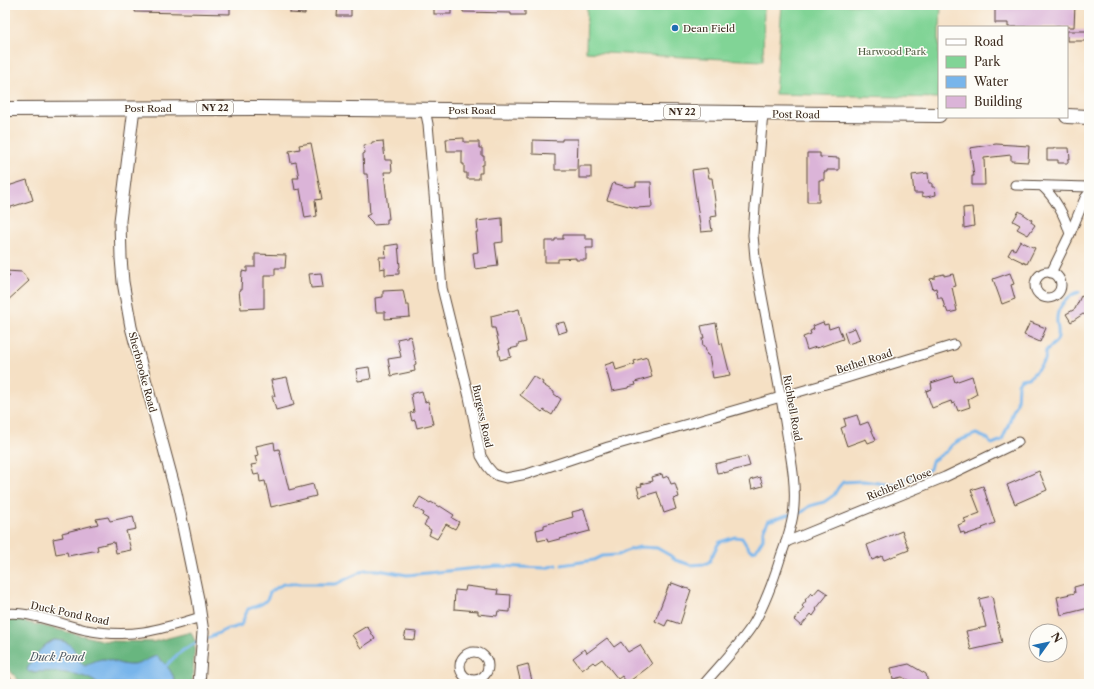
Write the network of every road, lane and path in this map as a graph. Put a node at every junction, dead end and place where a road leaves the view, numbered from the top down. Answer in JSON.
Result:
{"nodes":[{"id":1,"x":134,"y":108,"type":"junction"},
{"id":2,"x":5,"y":109,"type":"edge"},
{"id":3,"x":425,"y":110,"type":"junction"},
{"id":4,"x":763,"y":113,"type":"junction"},
{"id":5,"x":938,"y":115,"type":"edge"},
{"id":6,"x":1068,"y":116,"type":"edge"},
{"id":7,"x":1089,"y":117,"type":"edge"},
{"id":8,"x":1015,"y":185,"type":"dead end"},
{"id":9,"x":1042,"y":186,"type":"junction"},
{"id":10,"x":1089,"y":187,"type":"edge"},
{"id":11,"x":1089,"y":193,"type":"edge"},
{"id":12,"x":1070,"y":234,"type":"junction"},
{"id":13,"x":1051,"y":273,"type":"dead end"},
{"id":14,"x":954,"y":345,"type":"dead end"},
{"id":15,"x":781,"y":397,"type":"junction"},
{"id":16,"x":1018,"y":442,"type":"dead end"},
{"id":17,"x":786,"y":542,"type":"junction"},
{"id":18,"x":5,"y":614,"type":"edge"},
{"id":19,"x":201,"y":617,"type":"junction"},
{"id":20,"x":5,"y":681,"type":"edge"},
{"id":21,"x":8,"y":684,"type":"edge"},
{"id":22,"x":199,"y":684,"type":"edge"},
{"id":23,"x":704,"y":684,"type":"edge"}],
"edges":[{"from":1,"to":2,"type":"main road","name":"Post Road","number":"NY 22"},
{"from":1,"to":3,"type":"main road","name":"Post Road","number":"NY 22"},
{"from":1,"to":19,"type":"street","name":"Sherbrooke Road"},
{"from":3,"to":4,"type":"main road","name":"Post Road","number":"NY 22"},
{"from":3,"to":15,"type":"street","name":"Burgess Road"},
{"from":4,"to":5,"type":"main road","name":"Post Road","number":"NY 22"},
{"from":4,"to":15,"type":"street","name":"Richbell Road"},
{"from":6,"to":7,"type":"main road"},
{"from":8,"to":9,"type":"street"},
{"from":9,"to":10,"type":"street"},
{"from":9,"to":12,"type":"street"},
{"from":11,"to":12,"type":"street"},
{"from":12,"to":13,"type":"street"},
{"from":14,"to":15,"type":"street","name":"Bethel Road"},
{"from":15,"to":17,"type":"street","name":"Richbell Road"},
{"from":16,"to":17,"type":"street","name":"Richbell Close"},
{"from":17,"to":23,"type":"street","name":"Richbell Road"},
{"from":18,"to":19,"type":"street","name":"Duck Pond Road"},
{"from":19,"to":22,"type":"street","name":"Sherbrooke Road"},
{"from":20,"to":21,"type":"street"}]}
